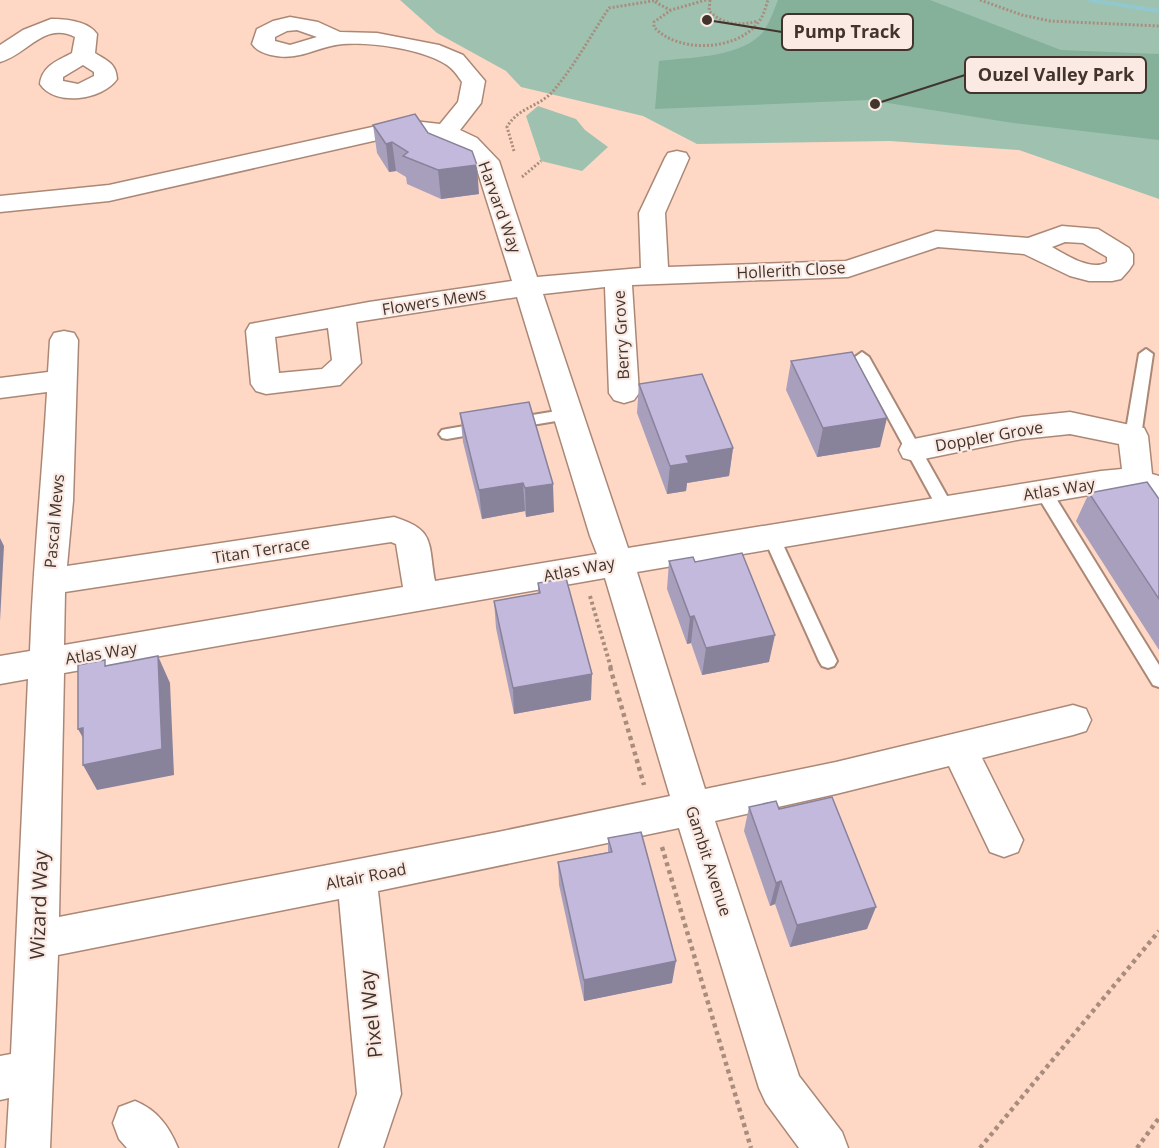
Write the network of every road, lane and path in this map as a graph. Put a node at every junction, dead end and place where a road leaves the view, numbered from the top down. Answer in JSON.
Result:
{"nodes":[{"id":1,"x":689,"y":0,"type":"edge"},
{"id":2,"x":706,"y":0,"type":"edge"},
{"id":3,"x":710,"y":0,"type":"edge"},
{"id":4,"x":768,"y":0,"type":"edge"},
{"id":5,"x":980,"y":0,"type":"edge"},
{"id":6,"x":656,"y":1,"type":"edge"},
{"id":7,"x":693,"y":3,"type":"junction"},
{"id":8,"x":670,"y":10,"type":"junction"},
{"id":9,"x":760,"y":21,"type":"junction"},
{"id":10,"x":1159,"y":26,"type":"edge"},
{"id":11,"x":336,"y":38,"type":"dead end"},
{"id":12,"x":0,"y":55,"type":"edge"},
{"id":13,"x":83,"y":56,"type":"dead end"},
{"id":14,"x":447,"y":131,"type":"junction"},
{"id":15,"x":516,"y":157,"type":"dead end"},
{"id":16,"x":677,"y":158,"type":"dead end"},
{"id":17,"x":541,"y":161,"type":"dead end"},
{"id":18,"x":519,"y":166,"type":"dead end"},
{"id":19,"x":522,"y":177,"type":"junction"},
{"id":20,"x":525,"y":187,"type":"dead end"},
{"id":21,"x":0,"y":204,"type":"edge"},
{"id":22,"x":1030,"y":246,"type":"dead end"},
{"id":23,"x":656,"y":275,"type":"junction"},
{"id":24,"x":618,"y":277,"type":"junction"},
{"id":25,"x":528,"y":287,"type":"junction"},
{"id":26,"x":341,"y":317,"type":"dead end"},
{"id":27,"x":64,"y":340,"type":"dead end"},
{"id":28,"x":1146,"y":354,"type":"dead end"},
{"id":29,"x":862,"y":357,"type":"dead end"},
{"id":30,"x":62,"y":380,"type":"junction"},
{"id":31,"x":0,"y":388,"type":"edge"},
{"id":32,"x":624,"y":393,"type":"dead end"},
{"id":33,"x":569,"y":414,"type":"junction"},
{"id":34,"x":447,"y":434,"type":"dead end"},
{"id":35,"x":1133,"y":436,"type":"junction"},
{"id":36,"x":914,"y":450,"type":"junction"},
{"id":37,"x":1148,"y":484,"type":"edge"},
{"id":38,"x":1043,"y":491,"type":"junction"},
{"id":39,"x":945,"y":507,"type":"junction"},
{"id":40,"x":771,"y":536,"type":"junction"},
{"id":41,"x":617,"y":561,"type":"junction"},
{"id":42,"x":49,"y":582,"type":"junction"},
{"id":43,"x":590,"y":595,"type":"dead end"},
{"id":44,"x":421,"y":597,"type":"junction"},
{"id":45,"x":828,"y":661,"type":"dead end"},
{"id":46,"x":46,"y":663,"type":"junction"},
{"id":47,"x":0,"y":670,"type":"edge"},
{"id":48,"x":1159,"y":680,"type":"edge"},
{"id":49,"x":1073,"y":720,"type":"dead end"},
{"id":50,"x":959,"y":748,"type":"junction"},
{"id":51,"x":692,"y":808,"type":"junction"},
{"id":52,"x":653,"y":817,"type":"junction"},
{"id":53,"x":1004,"y":840,"type":"dead end"},
{"id":54,"x":357,"y":878,"type":"junction"},
{"id":55,"x":1159,"y":931,"type":"edge"},
{"id":56,"x":38,"y":940,"type":"junction"},
{"id":57,"x":16,"y":1075,"type":"edge"},
{"id":58,"x":1159,"y":1118,"type":"edge"},
{"id":59,"x":28,"y":1148,"type":"edge"},
{"id":60,"x":362,"y":1148,"type":"edge"},
{"id":61,"x":751,"y":1148,"type":"edge"},
{"id":62,"x":826,"y":1148,"type":"edge"},
{"id":63,"x":980,"y":1148,"type":"edge"},
{"id":64,"x":1137,"y":1148,"type":"edge"}],
"edges":[{"from":1,"to":7,"type":"path"},
{"from":2,"to":7,"type":"path"},
{"from":3,"to":9,"type":"path"},
{"from":4,"to":9,"type":"path"},
{"from":5,"to":10,"type":"path"},
{"from":6,"to":8,"type":"path"},
{"from":6,"to":15,"type":"path"},
{"from":7,"to":8,"type":"path"},
{"from":8,"to":9,"type":"path"},
{"from":11,"to":14,"type":"street"},
{"from":12,"to":13,"type":"street"},
{"from":14,"to":21,"type":"street","name":"Harvard Way"},
{"from":14,"to":25,"type":"street","name":"Harvard Way"},
{"from":16,"to":23,"type":"street"},
{"from":17,"to":19,"type":"path"},
{"from":18,"to":19,"type":"path"},
{"from":19,"to":20,"type":"path"},
{"from":22,"to":23,"type":"street","name":"Hollerith Close"},
{"from":23,"to":24,"type":"street","name":"Berry Grove"},
{"from":24,"to":25,"type":"street","name":"Berry Grove"},
{"from":24,"to":32,"type":"street","name":"Berry Grove"},
{"from":25,"to":26,"type":"street","name":"Flowers Mews"},
{"from":25,"to":33,"type":"street","name":"Harvard Way"},
{"from":27,"to":30,"type":"street","name":"Pascal Mews"},
{"from":28,"to":35,"type":"lane"},
{"from":29,"to":36,"type":"lane","name":"Doppler Grove"},
{"from":30,"to":31,"type":"street"},
{"from":30,"to":42,"type":"street","name":"Pascal Mews"},
{"from":33,"to":34,"type":"lane"},
{"from":33,"to":41,"type":"street","name":"Harvard Way"},
{"from":35,"to":36,"type":"street","name":"Doppler Grove"},
{"from":35,"to":37,"type":"street"},
{"from":36,"to":39,"type":"lane"},
{"from":37,"to":38,"type":"street","name":"Atlas Way"},
{"from":38,"to":39,"type":"street","name":"Atlas Way"},
{"from":38,"to":48,"type":"lane"},
{"from":39,"to":40,"type":"street","name":"Atlas Way"},
{"from":40,"to":41,"type":"street","name":"Atlas Way"},
{"from":40,"to":45,"type":"lane"},
{"from":41,"to":44,"type":"street","name":"Atlas Way"},
{"from":41,"to":51,"type":"street","name":"Gambit Avenue"},
{"from":42,"to":44,"type":"street","name":"Titan Terrace"},
{"from":42,"to":46,"type":"street","name":"Pascal Mews"},
{"from":43,"to":52,"type":"path"},
{"from":44,"to":46,"type":"street","name":"Atlas Way"},
{"from":46,"to":47,"type":"street","name":"Atlas Way"},
{"from":46,"to":56,"type":"street","name":"Wizard Way"},
{"from":49,"to":50,"type":"street","name":"Altair Road"},
{"from":50,"to":51,"type":"street","name":"Altair Road"},
{"from":50,"to":53,"type":"street"},
{"from":51,"to":52,"type":"street","name":"Altair Road"},
{"from":51,"to":62,"type":"street","name":"Gambit Avenue"},
{"from":52,"to":54,"type":"street","name":"Altair Road"},
{"from":52,"to":61,"type":"path"},
{"from":54,"to":56,"type":"street","name":"Altair Road"},
{"from":54,"to":60,"type":"street","name":"Pixel Way"},
{"from":55,"to":63,"type":"path"},
{"from":56,"to":57,"type":"street","name":"Wizard Way"},
{"from":57,"to":59,"type":"street","name":"Wizard Way"},
{"from":58,"to":64,"type":"path"}]}
